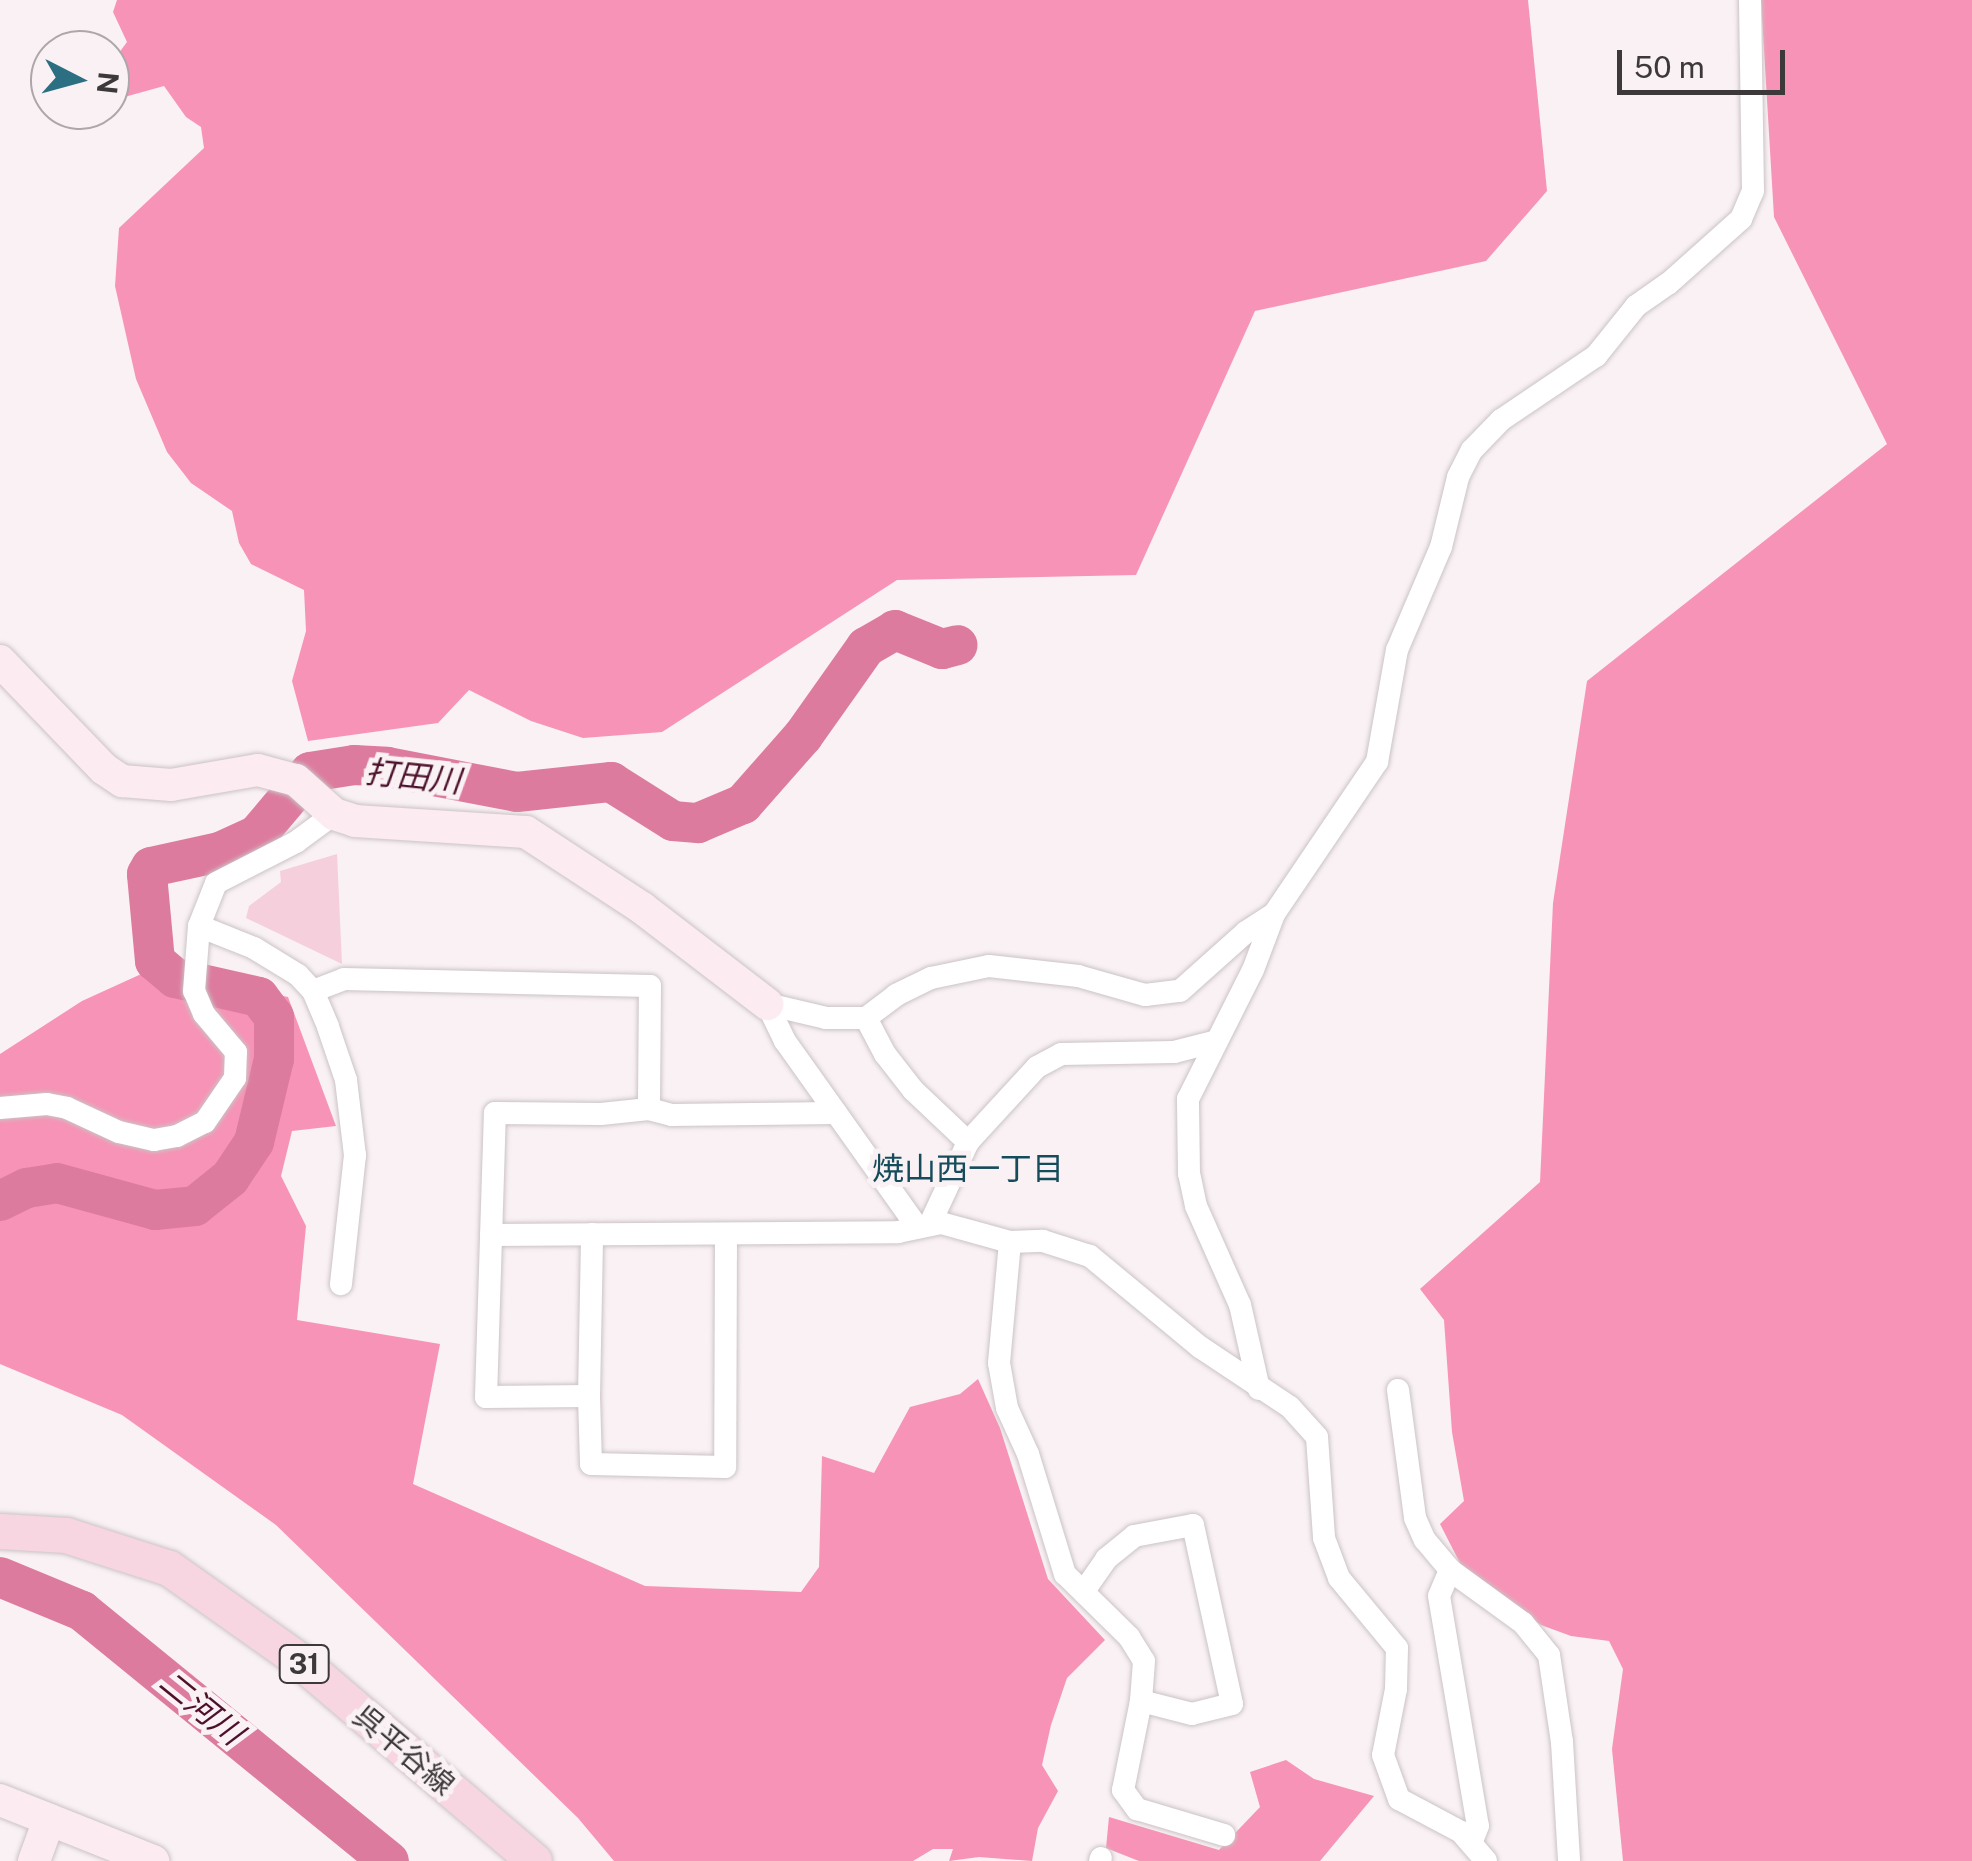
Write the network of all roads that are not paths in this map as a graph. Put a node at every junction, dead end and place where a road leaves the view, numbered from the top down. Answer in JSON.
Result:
{"nodes":[{"id":1,"x":1750,"y":0,"type":"edge"},
{"id":2,"x":0,"y":661,"type":"edge"},
{"id":3,"x":314,"y":796,"type":"junction"},
{"id":4,"x":1274,"y":914,"type":"junction"},
{"id":5,"x":199,"y":926,"type":"junction"},
{"id":6,"x":313,"y":991,"type":"junction"},
{"id":7,"x":767,"y":1004,"type":"junction"},
{"id":8,"x":866,"y":1018,"type":"junction"},
{"id":9,"x":1217,"y":1041,"type":"junction"},
{"id":10,"x":0,"y":1108,"type":"edge"},
{"id":11,"x":649,"y":1109,"type":"junction"},
{"id":12,"x":836,"y":1113,"type":"junction"},
{"id":13,"x":968,"y":1142,"type":"junction"},
{"id":14,"x":923,"y":1225,"type":"junction"},
{"id":15,"x":592,"y":1234,"type":"junction"},
{"id":16,"x":491,"y":1235,"type":"junction"},
{"id":17,"x":726,"y":1235,"type":"junction"},
{"id":18,"x":1010,"y":1242,"type":"junction"},
{"id":19,"x":342,"y":1284,"type":"dead end"},
{"id":20,"x":1258,"y":1389,"type":"junction"},
{"id":21,"x":1398,"y":1390,"type":"dead end"},
{"id":22,"x":588,"y":1396,"type":"junction"},
{"id":23,"x":0,"y":1532,"type":"edge"},
{"id":24,"x":1450,"y":1570,"type":"junction"},
{"id":25,"x":1084,"y":1592,"type":"junction"},
{"id":26,"x":1142,"y":1700,"type":"junction"},
{"id":27,"x":0,"y":1800,"type":"edge"},
{"id":28,"x":49,"y":1820,"type":"junction"},
{"id":29,"x":1224,"y":1835,"type":"dead end"},
{"id":30,"x":1472,"y":1841,"type":"junction"},
{"id":31,"x":34,"y":1861,"type":"edge"},
{"id":32,"x":152,"y":1861,"type":"edge"},
{"id":33,"x":534,"y":1861,"type":"edge"},
{"id":34,"x":1486,"y":1861,"type":"edge"},
{"id":35,"x":1569,"y":1861,"type":"edge"}],
"edges":[{"from":1,"to":4,"type":"street"},
{"from":2,"to":3,"type":"street"},
{"from":3,"to":5,"type":"street"},
{"from":3,"to":7,"type":"street"},
{"from":4,"to":8,"type":"street"},
{"from":4,"to":9,"type":"street"},
{"from":5,"to":6,"type":"street"},
{"from":5,"to":10,"type":"street"},
{"from":6,"to":11,"type":"street"},
{"from":6,"to":19,"type":"street"},
{"from":7,"to":8,"type":"street"},
{"from":7,"to":12,"type":"street"},
{"from":8,"to":13,"type":"street"},
{"from":9,"to":13,"type":"street"},
{"from":9,"to":20,"type":"street"},
{"from":11,"to":12,"type":"street"},
{"from":11,"to":16,"type":"street"},
{"from":12,"to":14,"type":"street"},
{"from":13,"to":14,"type":"street"},
{"from":14,"to":17,"type":"street"},
{"from":14,"to":18,"type":"street"},
{"from":15,"to":16,"type":"street"},
{"from":15,"to":17,"type":"street"},
{"from":15,"to":22,"type":"street"},
{"from":16,"to":22,"type":"street"},
{"from":17,"to":22,"type":"street"},
{"from":18,"to":20,"type":"street"},
{"from":18,"to":25,"type":"street"},
{"from":20,"to":30,"type":"street"},
{"from":21,"to":24,"type":"street"},
{"from":23,"to":33,"type":"main road","name":"呉平谷線","number":"31"},
{"from":24,"to":30,"type":"street"},
{"from":24,"to":35,"type":"street"},
{"from":25,"to":26,"type":"street"},
{"from":25,"to":26,"type":"street"},
{"from":26,"to":29,"type":"street"},
{"from":27,"to":28,"type":"street"},
{"from":28,"to":31,"type":"street"},
{"from":28,"to":32,"type":"street"},
{"from":30,"to":34,"type":"street"}]}
